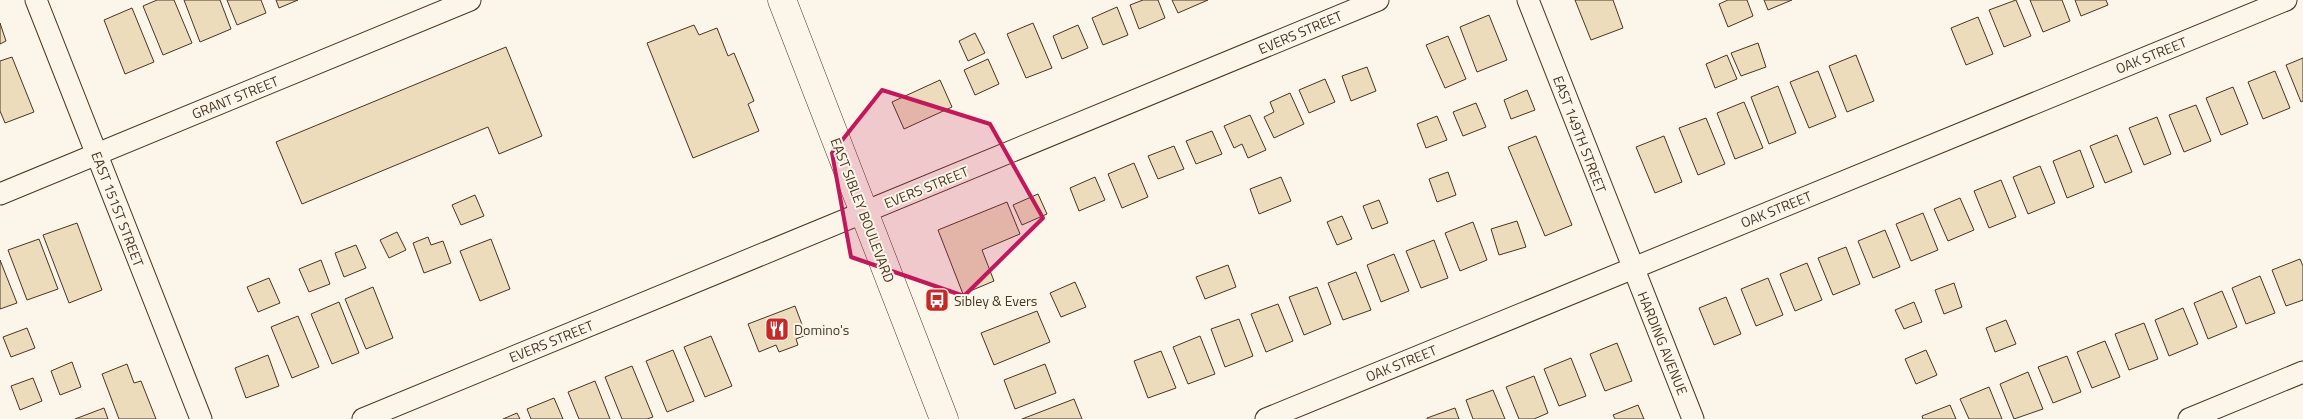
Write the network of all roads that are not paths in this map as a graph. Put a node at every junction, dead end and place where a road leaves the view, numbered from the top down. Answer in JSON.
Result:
{"nodes":[{"id":1,"x":36,"y":0,"type":"edge"},
{"id":2,"x":470,"y":0,"type":"edge"},
{"id":3,"x":782,"y":0,"type":"edge"},
{"id":4,"x":1378,"y":0,"type":"edge"},
{"id":5,"x":1528,"y":0,"type":"edge"},
{"id":6,"x":2286,"y":0,"type":"edge"},
{"id":7,"x":97,"y":154,"type":"junction"},
{"id":8,"x":0,"y":194,"type":"edge"},
{"id":9,"x":864,"y":212,"type":"junction"},
{"id":10,"x":1632,"y":267,"type":"junction"},
{"id":11,"x":2303,"y":372,"type":"edge"},
{"id":12,"x":201,"y":419,"type":"edge"},
{"id":13,"x":363,"y":419,"type":"edge"},
{"id":14,"x":944,"y":419,"type":"edge"},
{"id":15,"x":1266,"y":419,"type":"edge"},
{"id":16,"x":1693,"y":419,"type":"edge"},
{"id":17,"x":2189,"y":419,"type":"edge"}],
"edges":[{"from":1,"to":7,"type":"street","name":"EAST 151ST STREET"},
{"from":2,"to":7,"type":"street","name":"GRANT STREET"},
{"from":3,"to":9,"type":"main road","name":"EAST SIBLEY BOULEVARD"},
{"from":4,"to":9,"type":"street","name":"EVERS STREET"},
{"from":5,"to":10,"type":"street","name":"EAST 149TH STREET"},
{"from":6,"to":10,"type":"street","name":"OAK STREET"},
{"from":7,"to":8,"type":"street","name":"GRANT STREET"},
{"from":7,"to":12,"type":"street","name":"EAST 151ST STREET"},
{"from":9,"to":13,"type":"street","name":"EVERS STREET"},
{"from":9,"to":14,"type":"main road","name":"EAST SIBLEY BOULEVARD"},
{"from":10,"to":15,"type":"street","name":"OAK STREET"},
{"from":10,"to":16,"type":"street","name":"HARDING AVENUE"},
{"from":11,"to":17,"type":"street"}]}
